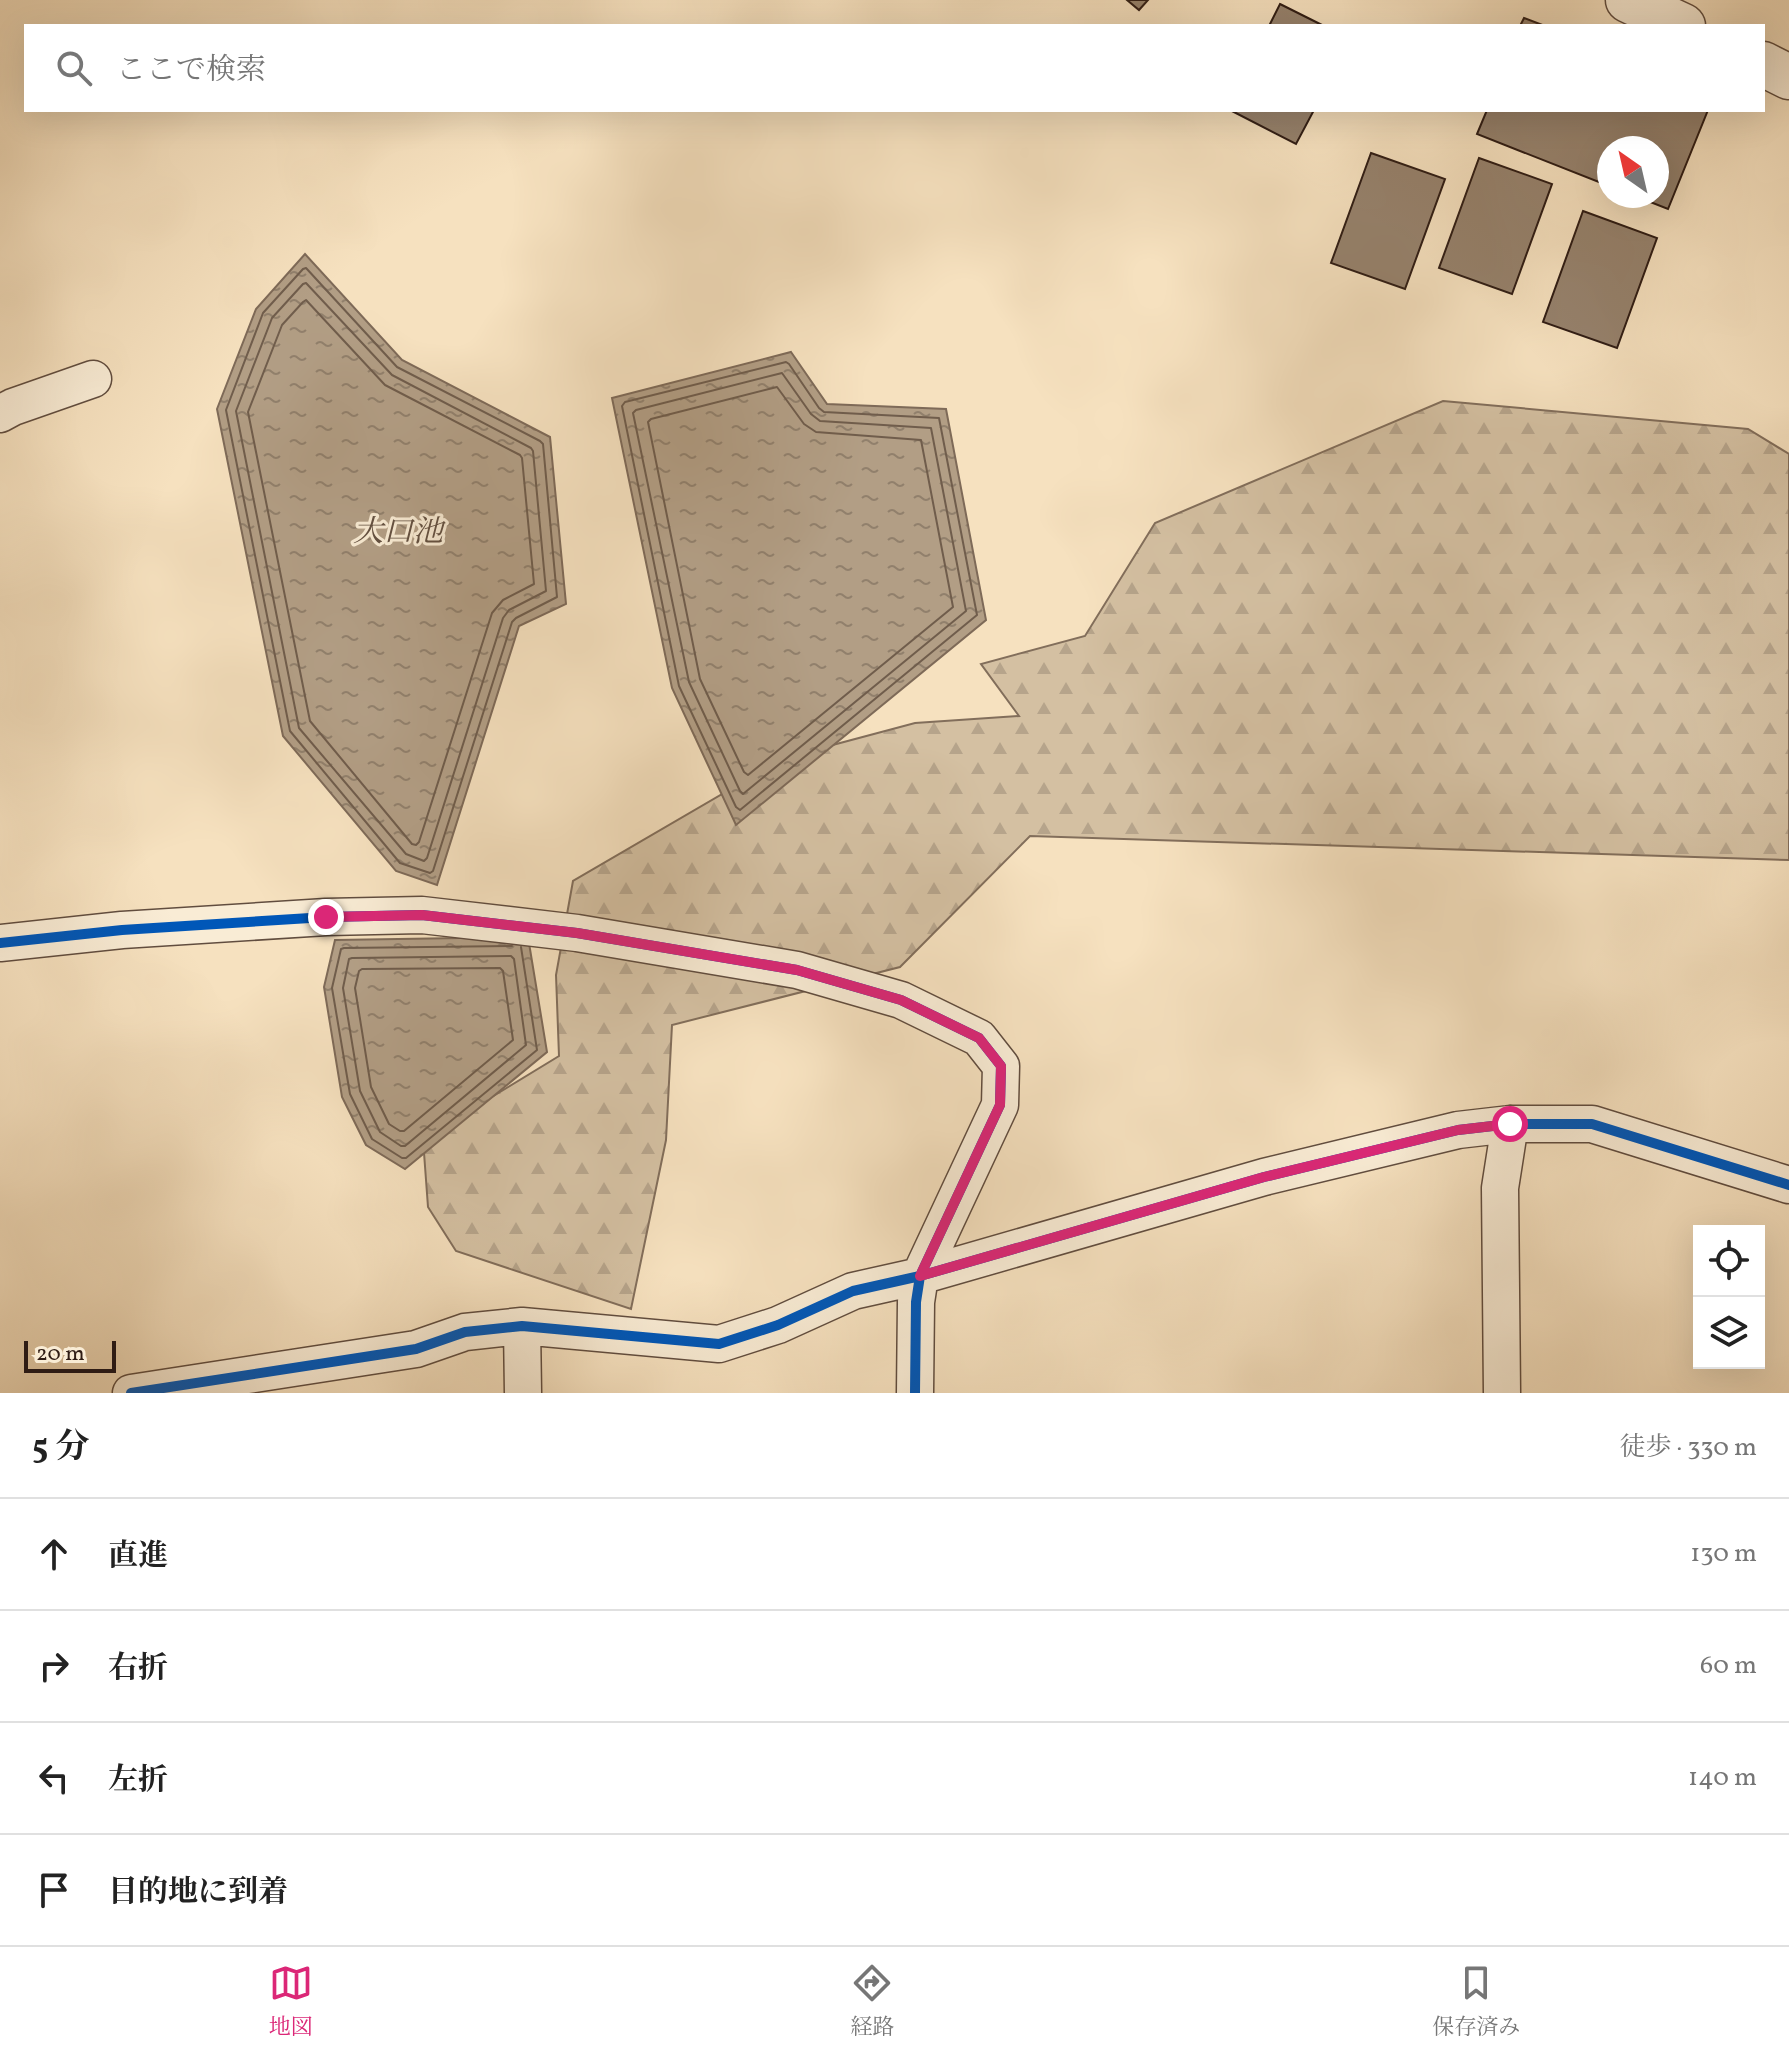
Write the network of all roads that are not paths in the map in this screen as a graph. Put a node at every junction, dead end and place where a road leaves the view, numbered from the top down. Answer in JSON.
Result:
{"nodes":[{"id":1,"x":1628,"y":0,"type":"edge"},
{"id":2,"x":1679,"y":24,"type":"edge"},
{"id":3,"x":1765,"y":65,"type":"edge"},
{"id":4,"x":1789,"y":77,"type":"edge"},
{"id":5,"x":93,"y":379,"type":"dead end"},
{"id":6,"x":0,"y":414,"type":"edge"},
{"id":7,"x":0,"y":943,"type":"edge"},
{"id":8,"x":1510,"y":1124,"type":"junction"},
{"id":9,"x":1789,"y":1185,"type":"edge"},
{"id":10,"x":920,"y":1276,"type":"junction"},
{"id":11,"x":522,"y":1326,"type":"junction"},
{"id":12,"x":131,"y":1393,"type":"edge"},
{"id":13,"x":523,"y":1393,"type":"edge"},
{"id":14,"x":915,"y":1393,"type":"edge"},
{"id":15,"x":1502,"y":1393,"type":"edge"}],
"edges":[{"from":1,"to":2,"type":"street"},
{"from":3,"to":4,"type":"street"},
{"from":5,"to":6,"type":"street"},
{"from":7,"to":10,"type":"street"},
{"from":8,"to":9,"type":"street"},
{"from":8,"to":10,"type":"street"},
{"from":8,"to":15,"type":"street"},
{"from":10,"to":11,"type":"street"},
{"from":10,"to":14,"type":"street"},
{"from":11,"to":12,"type":"street"},
{"from":11,"to":13,"type":"street"}]}
